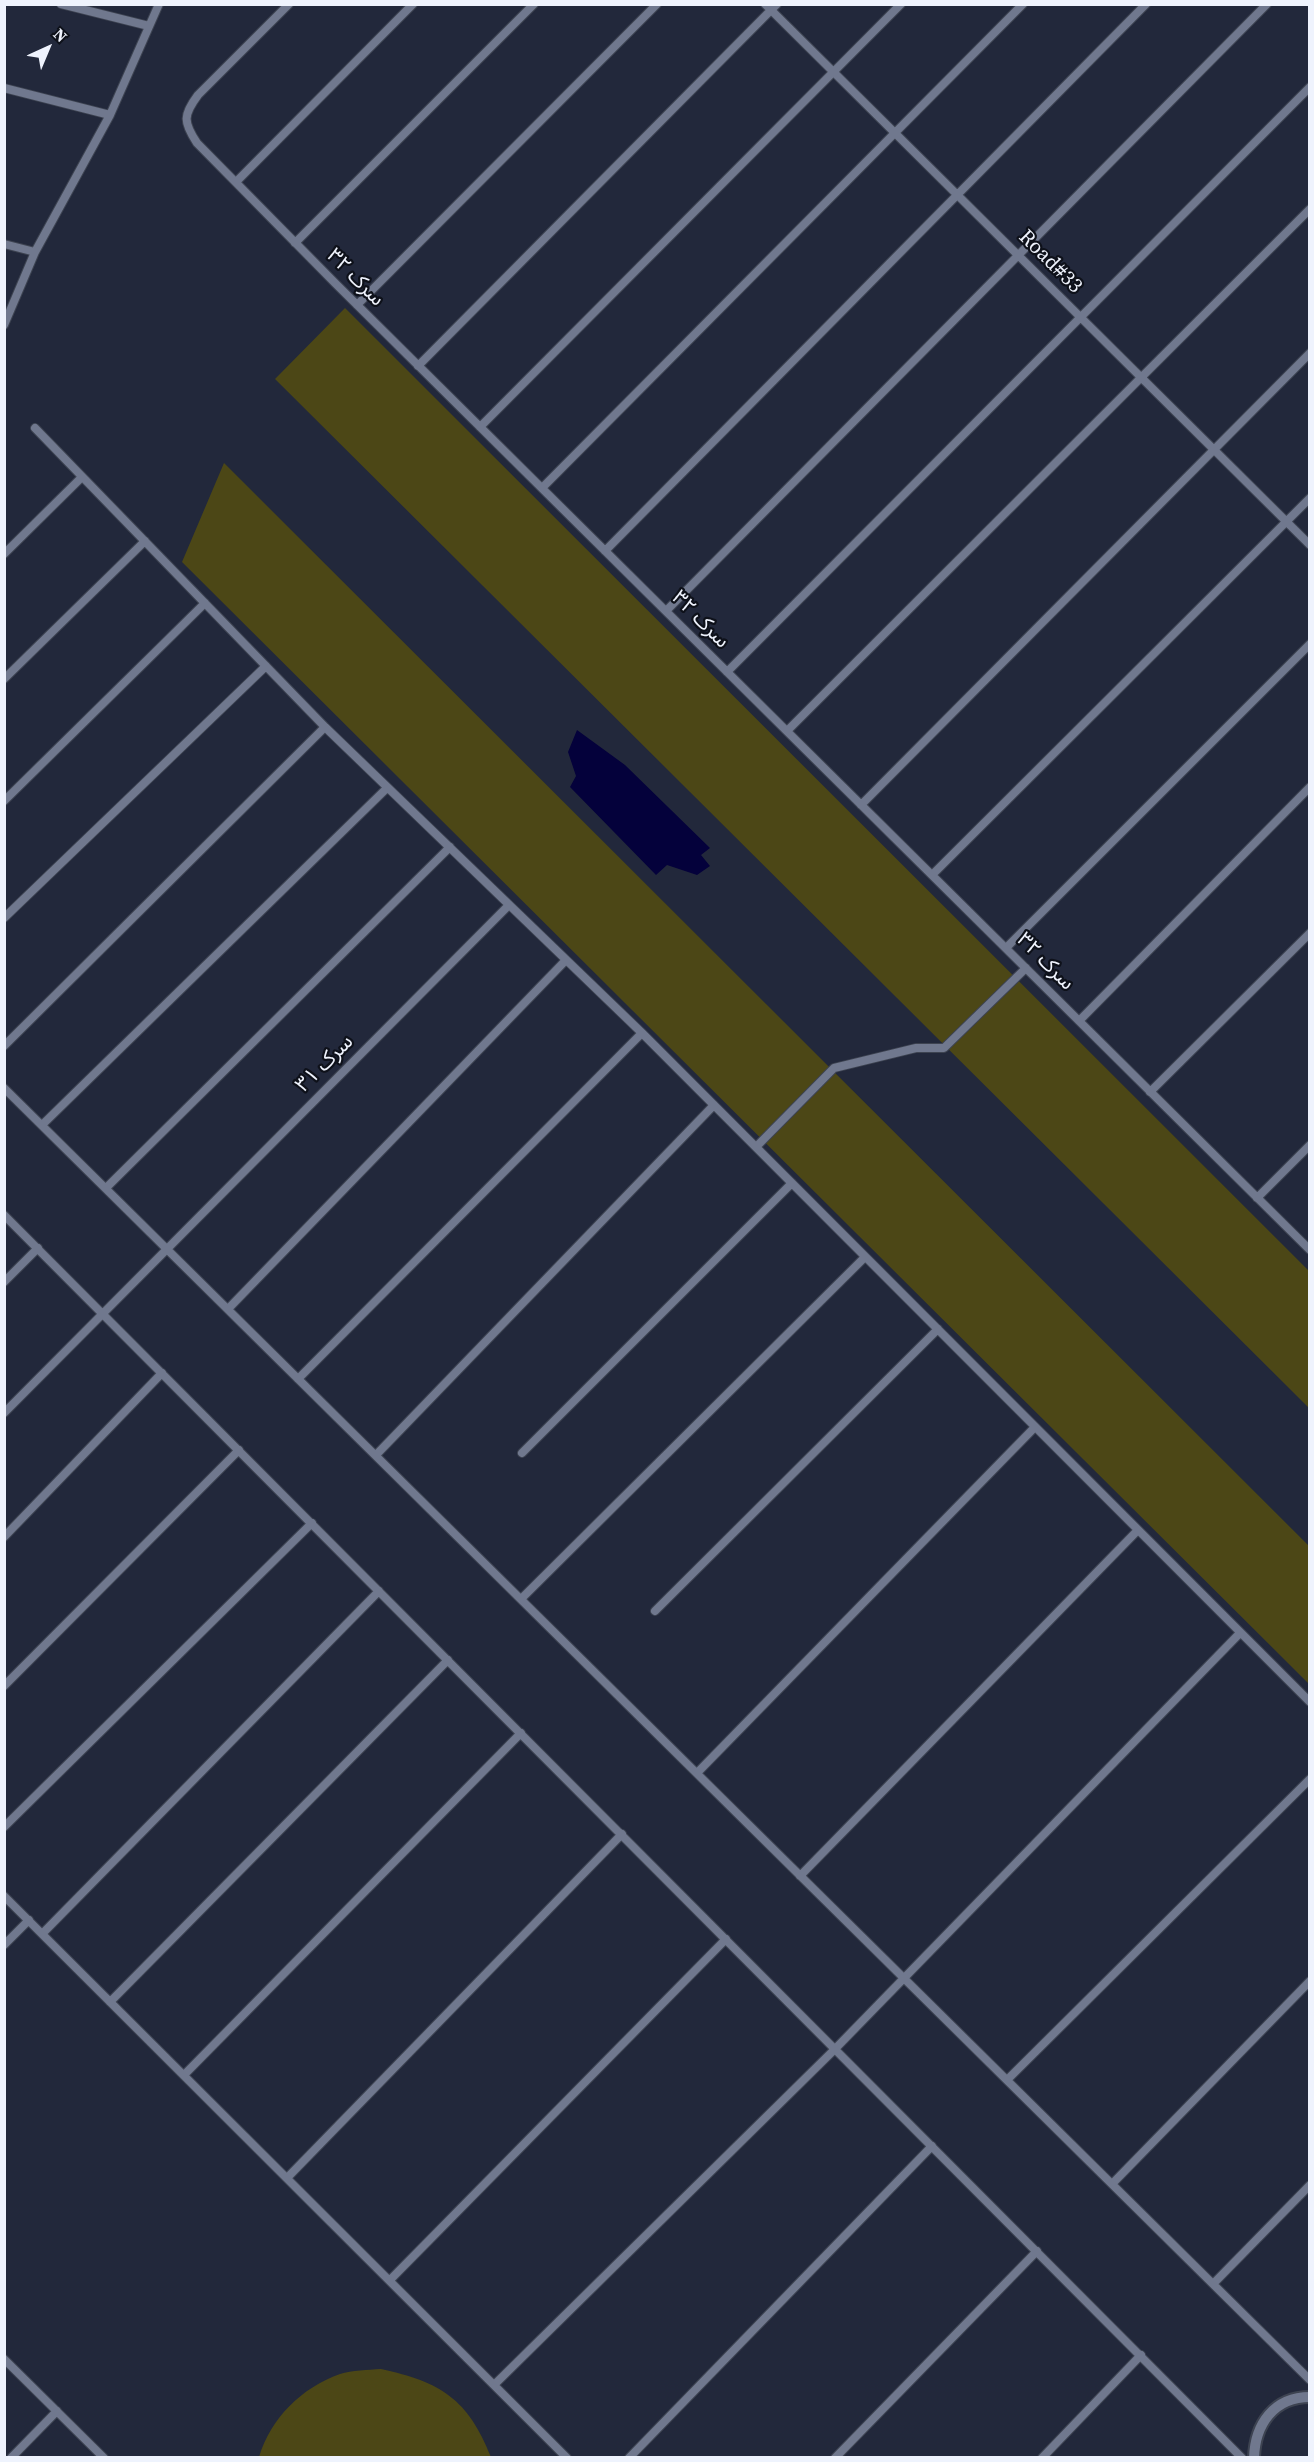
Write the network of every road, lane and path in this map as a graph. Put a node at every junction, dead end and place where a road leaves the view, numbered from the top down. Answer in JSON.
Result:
{"nodes":[{"id":1,"x":61,"y":4,"type":"edge"},
{"id":2,"x":159,"y":4,"type":"edge"},
{"id":3,"x":289,"y":4,"type":"edge"},
{"id":4,"x":413,"y":4,"type":"edge"},
{"id":5,"x":534,"y":4,"type":"edge"},
{"id":6,"x":657,"y":4,"type":"edge"},
{"id":7,"x":902,"y":4,"type":"edge"},
{"id":8,"x":1023,"y":4,"type":"edge"},
{"id":9,"x":1146,"y":4,"type":"edge"},
{"id":10,"x":1267,"y":4,"type":"edge"},
{"id":11,"x":771,"y":7,"type":"edge"},
{"id":12,"x":149,"y":26,"type":"junction"},
{"id":13,"x":833,"y":73,"type":"junction"},
{"id":14,"x":1310,"y":87,"type":"edge"},
{"id":15,"x":4,"y":88,"type":"edge"},
{"id":16,"x":110,"y":115,"type":"junction"},
{"id":17,"x":895,"y":134,"type":"junction"},
{"id":18,"x":236,"y":182,"type":"junction"},
{"id":19,"x":957,"y":195,"type":"junction"},
{"id":20,"x":1310,"y":209,"type":"edge"},
{"id":21,"x":295,"y":243,"type":"junction"},
{"id":22,"x":4,"y":244,"type":"edge"},
{"id":23,"x":35,"y":252,"type":"junction"},
{"id":24,"x":1017,"y":255,"type":"junction"},
{"id":25,"x":357,"y":305,"type":"junction"},
{"id":26,"x":1079,"y":317,"type":"junction"},
{"id":27,"x":4,"y":325,"type":"edge"},
{"id":28,"x":1310,"y":353,"type":"edge"},
{"id":29,"x":418,"y":366,"type":"junction"},
{"id":30,"x":1142,"y":379,"type":"junction"},
{"id":31,"x":480,"y":427,"type":"junction"},
{"id":32,"x":35,"y":428,"type":"dead end"},
{"id":33,"x":1214,"y":450,"type":"junction"},
{"id":34,"x":82,"y":477,"type":"junction"},
{"id":35,"x":542,"y":488,"type":"junction"},
{"id":36,"x":1310,"y":498,"type":"edge"},
{"id":37,"x":1286,"y":522,"type":"junction"},
{"id":38,"x":145,"y":541,"type":"junction"},
{"id":39,"x":1310,"y":545,"type":"edge"},
{"id":40,"x":605,"y":551,"type":"junction"},
{"id":41,"x":4,"y":554,"type":"edge"},
{"id":42,"x":205,"y":603,"type":"junction"},
{"id":43,"x":666,"y":611,"type":"junction"},
{"id":44,"x":1310,"y":644,"type":"edge"},
{"id":45,"x":266,"y":666,"type":"junction"},
{"id":46,"x":727,"y":672,"type":"junction"},
{"id":47,"x":4,"y":679,"type":"edge"},
{"id":48,"x":325,"y":727,"type":"junction"},
{"id":49,"x":787,"y":731,"type":"junction"},
{"id":50,"x":1310,"y":787,"type":"edge"},
{"id":51,"x":387,"y":788,"type":"junction"},
{"id":52,"x":4,"y":801,"type":"edge"},
{"id":53,"x":861,"y":805,"type":"junction"},
{"id":54,"x":450,"y":846,"type":"junction"},
{"id":55,"x":932,"y":875,"type":"junction"},
{"id":56,"x":509,"y":905,"type":"junction"},
{"id":57,"x":4,"y":918,"type":"edge"},
{"id":58,"x":1310,"y":933,"type":"edge"},
{"id":59,"x":1006,"y":948,"type":"junction"},
{"id":60,"x":566,"y":960,"type":"junction"},
{"id":61,"x":1026,"y":968,"type":"junction"},
{"id":62,"x":1079,"y":1021,"type":"junction"},
{"id":63,"x":642,"y":1033,"type":"junction"},
{"id":64,"x":4,"y":1046,"type":"edge"},
{"id":65,"x":4,"y":1088,"type":"edge"},
{"id":66,"x":1150,"y":1092,"type":"junction"},
{"id":67,"x":714,"y":1105,"type":"junction"},
{"id":68,"x":42,"y":1125,"type":"junction"},
{"id":69,"x":1310,"y":1145,"type":"edge"},
{"id":70,"x":756,"y":1147,"type":"junction"},
{"id":71,"x":792,"y":1183,"type":"junction"},
{"id":72,"x":106,"y":1188,"type":"junction"},
{"id":73,"x":1257,"y":1198,"type":"junction"},
{"id":74,"x":4,"y":1215,"type":"edge"},
{"id":75,"x":38,"y":1248,"type":"junction"},
{"id":76,"x":167,"y":1248,"type":"junction"},
{"id":77,"x":1310,"y":1250,"type":"edge"},
{"id":78,"x":865,"y":1257,"type":"junction"},
{"id":79,"x":4,"y":1282,"type":"edge"},
{"id":80,"x":228,"y":1309,"type":"junction"},
{"id":81,"x":102,"y":1313,"type":"junction"},
{"id":82,"x":938,"y":1329,"type":"junction"},
{"id":83,"x":162,"y":1373,"type":"junction"},
{"id":84,"x":298,"y":1379,"type":"junction"},
{"id":85,"x":4,"y":1413,"type":"edge"},
{"id":86,"x":1035,"y":1427,"type":"junction"},
{"id":87,"x":239,"y":1450,"type":"junction"},
{"id":88,"x":522,"y":1453,"type":"dead end"},
{"id":89,"x":376,"y":1455,"type":"junction"},
{"id":90,"x":312,"y":1523,"type":"junction"},
{"id":91,"x":1138,"y":1530,"type":"junction"},
{"id":92,"x":4,"y":1537,"type":"edge"},
{"id":93,"x":379,"y":1591,"type":"junction"},
{"id":94,"x":520,"y":1599,"type":"junction"},
{"id":95,"x":655,"y":1611,"type":"dead end"},
{"id":96,"x":1240,"y":1633,"type":"junction"},
{"id":97,"x":448,"y":1660,"type":"junction"},
{"id":98,"x":4,"y":1686,"type":"edge"},
{"id":99,"x":1310,"y":1702,"type":"edge"},
{"id":100,"x":521,"y":1733,"type":"junction"},
{"id":101,"x":697,"y":1773,"type":"junction"},
{"id":102,"x":1310,"y":1779,"type":"edge"},
{"id":103,"x":4,"y":1827,"type":"edge"},
{"id":104,"x":622,"y":1834,"type":"junction"},
{"id":105,"x":800,"y":1876,"type":"junction"},
{"id":106,"x":4,"y":1896,"type":"edge"},
{"id":107,"x":29,"y":1920,"type":"junction"},
{"id":108,"x":42,"y":1934,"type":"junction"},
{"id":109,"x":726,"y":1939,"type":"junction"},
{"id":110,"x":4,"y":1945,"type":"edge"},
{"id":111,"x":903,"y":1978,"type":"junction"},
{"id":112,"x":1310,"y":1981,"type":"edge"},
{"id":113,"x":110,"y":2002,"type":"junction"},
{"id":114,"x":835,"y":2049,"type":"junction"},
{"id":115,"x":184,"y":2075,"type":"junction"},
{"id":116,"x":1007,"y":2080,"type":"junction"},
{"id":117,"x":932,"y":2146,"type":"junction"},
{"id":118,"x":287,"y":2178,"type":"junction"},
{"id":119,"x":1112,"y":2184,"type":"junction"},
{"id":120,"x":1310,"y":2185,"type":"edge"},
{"id":121,"x":1036,"y":2251,"type":"junction"},
{"id":122,"x":390,"y":2280,"type":"junction"},
{"id":123,"x":1213,"y":2284,"type":"junction"},
{"id":124,"x":1141,"y":2355,"type":"junction"},
{"id":125,"x":4,"y":2359,"type":"edge"},
{"id":126,"x":1310,"y":2380,"type":"edge"},
{"id":127,"x":494,"y":2385,"type":"junction"},
{"id":128,"x":1310,"y":2397,"type":"edge"},
{"id":129,"x":57,"y":2411,"type":"junction"},
{"id":130,"x":10,"y":2457,"type":"edge"},
{"id":131,"x":104,"y":2457,"type":"edge"},
{"id":132,"x":567,"y":2457,"type":"edge"},
{"id":133,"x":629,"y":2457,"type":"edge"},
{"id":134,"x":835,"y":2457,"type":"edge"},
{"id":135,"x":1042,"y":2457,"type":"edge"},
{"id":136,"x":1242,"y":2457,"type":"edge"},
{"id":137,"x":1254,"y":2457,"type":"edge"}],
"edges":[{"from":1,"to":12,"type":"street"},
{"from":2,"to":12,"type":"street"},
{"from":3,"to":18,"type":"street","name":"سرک ۳۲"},
{"from":4,"to":18,"type":"street"},
{"from":5,"to":21,"type":"street"},
{"from":6,"to":25,"type":"street"},
{"from":7,"to":13,"type":"street"},
{"from":8,"to":17,"type":"street"},
{"from":9,"to":19,"type":"street"},
{"from":10,"to":24,"type":"street"},
{"from":11,"to":13,"type":"street","name":"Road#33"},
{"from":11,"to":29,"type":"street"},
{"from":12,"to":16,"type":"street"},
{"from":13,"to":17,"type":"street","name":"Road#33"},
{"from":13,"to":31,"type":"street"},
{"from":14,"to":26,"type":"street"},
{"from":15,"to":16,"type":"street"},
{"from":16,"to":23,"type":"street"},
{"from":17,"to":19,"type":"street","name":"Road#33"},
{"from":17,"to":35,"type":"street"},
{"from":18,"to":21,"type":"street","name":"سرک ۳۲"},
{"from":19,"to":24,"type":"street","name":"Road#33"},
{"from":19,"to":40,"type":"street"},
{"from":20,"to":30,"type":"street"},
{"from":21,"to":25,"type":"street","name":"سرک ۳۲"},
{"from":22,"to":23,"type":"street"},
{"from":23,"to":27,"type":"street"},
{"from":24,"to":26,"type":"street","name":"Road#33"},
{"from":24,"to":43,"type":"street"},
{"from":25,"to":29,"type":"street","name":"سرک ۳۲"},
{"from":26,"to":30,"type":"street","name":"Road#33"},
{"from":26,"to":46,"type":"street"},
{"from":28,"to":33,"type":"street"},
{"from":29,"to":31,"type":"street","name":"سرک ۳۲"},
{"from":30,"to":33,"type":"street","name":"Road#33"},
{"from":30,"to":49,"type":"street"},
{"from":31,"to":35,"type":"street","name":"سرک ۳۲"},
{"from":32,"to":34,"type":"street"},
{"from":33,"to":37,"type":"street","name":"Road#33"},
{"from":33,"to":53,"type":"street"},
{"from":34,"to":38,"type":"street"},
{"from":34,"to":41,"type":"street"},
{"from":35,"to":40,"type":"street","name":"سرک ۳۲"},
{"from":36,"to":37,"type":"street"},
{"from":37,"to":39,"type":"street","name":"Road#33"},
{"from":37,"to":55,"type":"street"},
{"from":38,"to":42,"type":"street"},
{"from":38,"to":47,"type":"street"},
{"from":40,"to":43,"type":"street","name":"سرک ۳۲"},
{"from":42,"to":45,"type":"street"},
{"from":42,"to":52,"type":"street"},
{"from":43,"to":46,"type":"street","name":"سرک ۳۲"},
{"from":44,"to":59,"type":"street"},
{"from":45,"to":48,"type":"street"},
{"from":45,"to":57,"type":"street"},
{"from":46,"to":49,"type":"street","name":"سرک ۳۲"},
{"from":48,"to":51,"type":"street"},
{"from":48,"to":64,"type":"street"},
{"from":49,"to":53,"type":"street","name":"سرک ۳۲"},
{"from":50,"to":62,"type":"street"},
{"from":51,"to":54,"type":"street"},
{"from":51,"to":68,"type":"street"},
{"from":53,"to":55,"type":"street","name":"سرک ۳۲"},
{"from":54,"to":56,"type":"street"},
{"from":54,"to":72,"type":"street"},
{"from":55,"to":59,"type":"street","name":"سرک ۳۲"},
{"from":56,"to":60,"type":"street"},
{"from":56,"to":76,"type":"street","name":"سرک ۳۱"},
{"from":58,"to":66,"type":"street"},
{"from":59,"to":61,"type":"street","name":"سرک ۳۲"},
{"from":60,"to":63,"type":"street"},
{"from":60,"to":80,"type":"street"},
{"from":61,"to":62,"type":"street","name":"سرک ۳۲"},
{"from":61,"to":70,"type":"street"},
{"from":62,"to":66,"type":"street","name":"سرک ۳۲"},
{"from":63,"to":67,"type":"street"},
{"from":63,"to":84,"type":"street"},
{"from":65,"to":68,"type":"street"},
{"from":66,"to":73,"type":"street","name":"سرک ۳۲"},
{"from":67,"to":70,"type":"street"},
{"from":67,"to":89,"type":"street"},
{"from":68,"to":72,"type":"street"},
{"from":69,"to":73,"type":"street"},
{"from":70,"to":71,"type":"street"},
{"from":71,"to":78,"type":"street"},
{"from":71,"to":88,"type":"street"},
{"from":72,"to":76,"type":"street"},
{"from":73,"to":77,"type":"street","name":"سرک ۳۲"},
{"from":74,"to":75,"type":"street"},
{"from":75,"to":79,"type":"street"},
{"from":75,"to":81,"type":"street"},
{"from":76,"to":80,"type":"street"},
{"from":76,"to":81,"type":"street","name":"سرک ۳۱"},
{"from":78,"to":82,"type":"street"},
{"from":78,"to":94,"type":"street"},
{"from":80,"to":84,"type":"street"},
{"from":81,"to":83,"type":"street"},
{"from":81,"to":85,"type":"street","name":"سرک ۳۱"},
{"from":82,"to":86,"type":"street"},
{"from":82,"to":95,"type":"street"},
{"from":83,"to":87,"type":"street"},
{"from":83,"to":92,"type":"street"},
{"from":84,"to":89,"type":"street"},
{"from":86,"to":91,"type":"street"},
{"from":86,"to":101,"type":"street"},
{"from":87,"to":90,"type":"street"},
{"from":87,"to":98,"type":"street"},
{"from":89,"to":94,"type":"street"},
{"from":90,"to":93,"type":"street"},
{"from":90,"to":103,"type":"street"},
{"from":91,"to":96,"type":"street"},
{"from":91,"to":105,"type":"street"},
{"from":93,"to":97,"type":"street"},
{"from":93,"to":108,"type":"street"},
{"from":94,"to":101,"type":"street"},
{"from":96,"to":99,"type":"street"},
{"from":96,"to":111,"type":"street"},
{"from":97,"to":100,"type":"street"},
{"from":97,"to":113,"type":"street"},
{"from":100,"to":104,"type":"street"},
{"from":100,"to":115,"type":"street"},
{"from":101,"to":105,"type":"street"},
{"from":102,"to":116,"type":"street"},
{"from":104,"to":109,"type":"street"},
{"from":104,"to":118,"type":"street"},
{"from":105,"to":111,"type":"street"},
{"from":106,"to":107,"type":"street"},
{"from":107,"to":108,"type":"street"},
{"from":107,"to":110,"type":"street"},
{"from":108,"to":113,"type":"street"},
{"from":109,"to":114,"type":"street"},
{"from":109,"to":122,"type":"street"},
{"from":111,"to":114,"type":"street"},
{"from":111,"to":116,"type":"street"},
{"from":112,"to":119,"type":"street"},
{"from":113,"to":115,"type":"street"},
{"from":114,"to":117,"type":"street"},
{"from":114,"to":127,"type":"street"},
{"from":115,"to":118,"type":"street"},
{"from":116,"to":119,"type":"street"},
{"from":117,"to":121,"type":"street"},
{"from":117,"to":133,"type":"street"},
{"from":118,"to":122,"type":"street"},
{"from":119,"to":123,"type":"street"},
{"from":120,"to":123,"type":"street"},
{"from":121,"to":124,"type":"street"},
{"from":121,"to":134,"type":"street"},
{"from":122,"to":127,"type":"street"},
{"from":123,"to":126,"type":"street"},
{"from":124,"to":135,"type":"street"},
{"from":124,"to":136,"type":"street"},
{"from":125,"to":129,"type":"street"},
{"from":127,"to":132,"type":"street"},
{"from":128,"to":137,"type":"street"},
{"from":129,"to":130,"type":"street"},
{"from":129,"to":131,"type":"street"}]}
